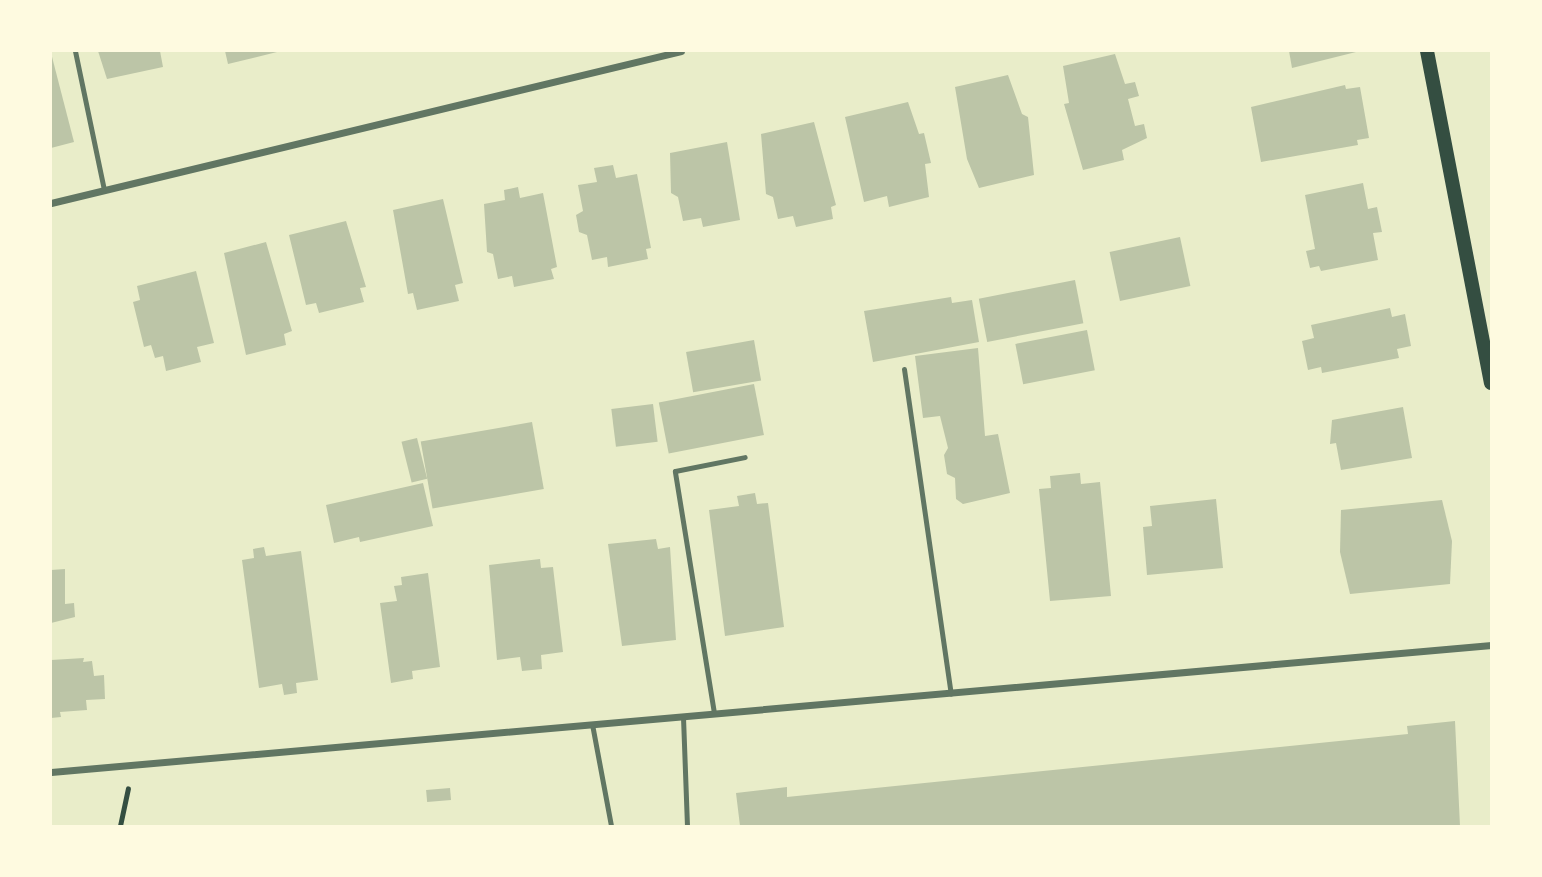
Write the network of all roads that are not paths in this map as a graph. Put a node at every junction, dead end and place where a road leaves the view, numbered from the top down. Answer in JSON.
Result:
{"nodes":[{"id":1,"x":75,"y":51,"type":"edge"},
{"id":2,"x":681,"y":51,"type":"edge"},
{"id":3,"x":1427,"y":51,"type":"edge"},
{"id":4,"x":104,"y":190,"type":"junction"},
{"id":5,"x":51,"y":203,"type":"edge"},
{"id":6,"x":904,"y":369,"type":"dead end"},
{"id":7,"x":1491,"y":383,"type":"edge"},
{"id":8,"x":745,"y":457,"type":"dead end"},
{"id":9,"x":1491,"y":645,"type":"edge"},
{"id":10,"x":951,"y":694,"type":"junction"},
{"id":11,"x":714,"y":713,"type":"junction"},
{"id":12,"x":683,"y":716,"type":"junction"},
{"id":13,"x":592,"y":724,"type":"junction"},
{"id":14,"x":51,"y":772,"type":"edge"},
{"id":15,"x":611,"y":826,"type":"edge"},
{"id":16,"x":687,"y":826,"type":"edge"}],
"edges":[{"from":1,"to":4,"type":"lane"},
{"from":2,"to":4,"type":"street"},
{"from":3,"to":7,"type":"main road"},
{"from":4,"to":5,"type":"street"},
{"from":6,"to":10,"type":"lane"},
{"from":8,"to":11,"type":"lane"},
{"from":9,"to":10,"type":"street"},
{"from":10,"to":11,"type":"street"},
{"from":11,"to":12,"type":"street"},
{"from":12,"to":13,"type":"street"},
{"from":12,"to":16,"type":"lane"},
{"from":13,"to":14,"type":"street"},
{"from":13,"to":15,"type":"lane"}]}
